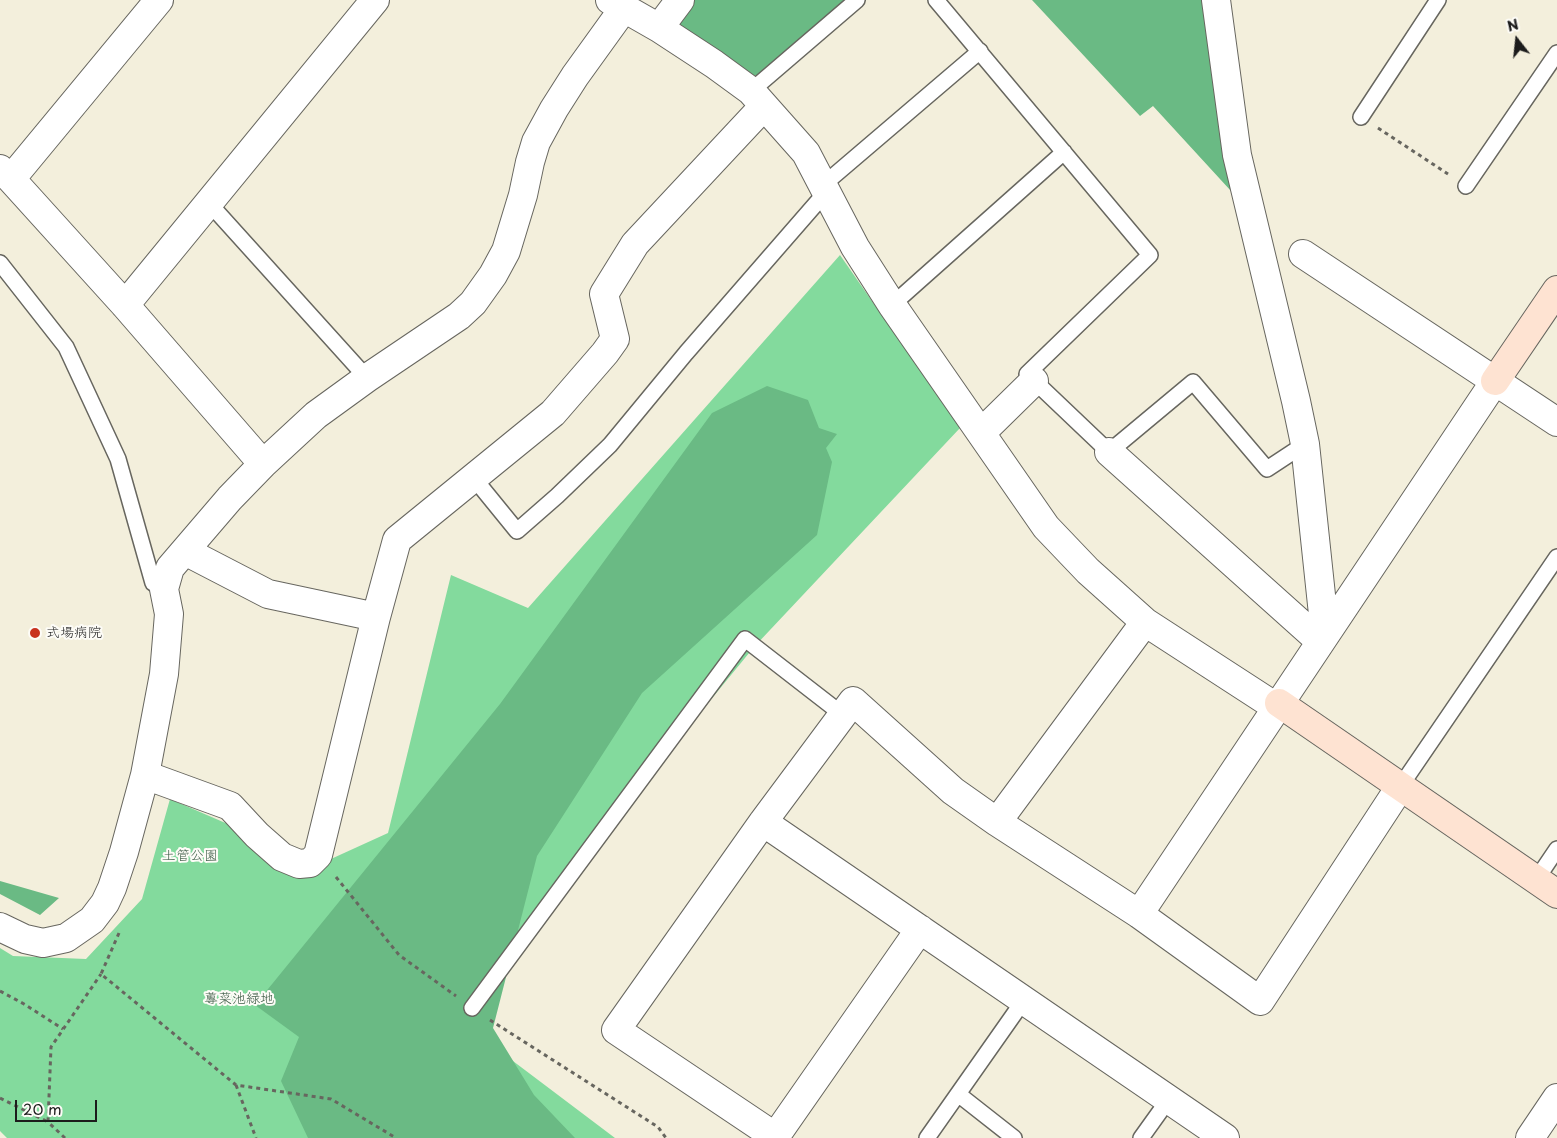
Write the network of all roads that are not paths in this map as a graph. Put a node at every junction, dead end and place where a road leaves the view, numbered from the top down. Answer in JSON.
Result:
{"nodes":[{"id":1,"x":159,"y":0,"type":"edge"},
{"id":2,"x":375,"y":0,"type":"edge"},
{"id":3,"x":680,"y":0,"type":"edge"},
{"id":4,"x":857,"y":0,"type":"edge"},
{"id":5,"x":936,"y":0,"type":"edge"},
{"id":6,"x":1216,"y":0,"type":"edge"},
{"id":7,"x":1438,"y":0,"type":"edge"},
{"id":8,"x":617,"y":4,"type":"edge"},
{"id":9,"x":660,"y":28,"type":"junction"},
{"id":10,"x":980,"y":51,"type":"junction"},
{"id":11,"x":1557,"y":53,"type":"edge"},
{"id":12,"x":757,"y":98,"type":"junction"},
{"id":13,"x":1361,"y":117,"type":"road end"},
{"id":14,"x":1064,"y":152,"type":"junction"},
{"id":15,"x":6,"y":174,"type":"edge"},
{"id":16,"x":1466,"y":186,"type":"road end"},
{"id":17,"x":825,"y":188,"type":"junction"},
{"id":18,"x":209,"y":202,"type":"junction"},
{"id":19,"x":1303,"y":254,"type":"dead end"},
{"id":20,"x":0,"y":263,"type":"edge"},
{"id":21,"x":1557,"y":290,"type":"edge"},
{"id":22,"x":125,"y":305,"type":"junction"},
{"id":23,"x":892,"y":305,"type":"junction"},
{"id":24,"x":367,"y":378,"type":"junction"},
{"id":25,"x":1034,"y":381,"type":"junction"},
{"id":26,"x":1495,"y":381,"type":"junction"},
{"id":27,"x":1557,"y":422,"type":"edge"},
{"id":28,"x":981,"y":433,"type":"junction"},
{"id":29,"x":1305,"y":444,"type":"junction"},
{"id":30,"x":1109,"y":452,"type":"junction"},
{"id":31,"x":263,"y":464,"type":"junction"},
{"id":32,"x":473,"y":477,"type":"junction"},
{"id":33,"x":185,"y":552,"type":"junction"},
{"id":34,"x":1557,"y":557,"type":"edge"},
{"id":35,"x":164,"y":589,"type":"junction"},
{"id":36,"x":376,"y":617,"type":"junction"},
{"id":37,"x":1145,"y":622,"type":"junction"},
{"id":38,"x":1323,"y":637,"type":"junction"},
{"id":39,"x":1277,"y":705,"type":"junction"},
{"id":40,"x":843,"y":715,"type":"junction"},
{"id":41,"x":145,"y":775,"type":"junction"},
{"id":42,"x":1400,"y":787,"type":"junction"},
{"id":43,"x":763,"y":822,"type":"junction"},
{"id":44,"x":998,"y":822,"type":"junction"},
{"id":45,"x":1557,"y":849,"type":"edge"},
{"id":46,"x":1546,"y":887,"type":"edge"},
{"id":47,"x":1139,"y":914,"type":"junction"},
{"id":48,"x":0,"y":927,"type":"edge"},
{"id":49,"x":920,"y":929,"type":"junction"},
{"id":50,"x":1024,"y":1000,"type":"junction"},
{"id":51,"x":472,"y":1008,"type":"dead end"},
{"id":52,"x":958,"y":1094,"type":"junction"},
{"id":53,"x":1557,"y":1098,"type":"edge"},
{"id":54,"x":1169,"y":1099,"type":"junction"},
{"id":55,"x":776,"y":1137,"type":"edge"},
{"id":56,"x":927,"y":1138,"type":"edge"},
{"id":57,"x":1014,"y":1138,"type":"edge"},
{"id":58,"x":1141,"y":1138,"type":"edge"},
{"id":59,"x":1225,"y":1138,"type":"edge"},
{"id":60,"x":1530,"y":1138,"type":"edge"}],
"edges":[{"from":1,"to":15,"type":"street"},
{"from":2,"to":18,"type":"street"},
{"from":3,"to":9,"type":"street"},
{"from":4,"to":12,"type":"lane"},
{"from":5,"to":10,"type":"lane"},
{"from":6,"to":29,"type":"street"},
{"from":7,"to":13,"type":"lane"},
{"from":8,"to":9,"type":"street"},
{"from":8,"to":24,"type":"street"},
{"from":9,"to":12,"type":"street"},
{"from":10,"to":14,"type":"lane"},
{"from":10,"to":17,"type":"lane"},
{"from":11,"to":16,"type":"lane"},
{"from":12,"to":17,"type":"street"},
{"from":12,"to":32,"type":"street"},
{"from":14,"to":23,"type":"lane"},
{"from":14,"to":25,"type":"lane"},
{"from":15,"to":22,"type":"street"},
{"from":17,"to":23,"type":"street"},
{"from":17,"to":32,"type":"lane"},
{"from":18,"to":22,"type":"street"},
{"from":18,"to":24,"type":"lane"},
{"from":19,"to":26,"type":"street"},
{"from":20,"to":35,"type":"lane"},
{"from":21,"to":26,"type":"street"},
{"from":22,"to":31,"type":"street"},
{"from":23,"to":28,"type":"street"},
{"from":24,"to":31,"type":"street"},
{"from":25,"to":28,"type":"street"},
{"from":25,"to":30,"type":"lane"},
{"from":26,"to":27,"type":"street"},
{"from":26,"to":38,"type":"street"},
{"from":28,"to":37,"type":"street"},
{"from":29,"to":30,"type":"lane"},
{"from":29,"to":38,"type":"street"},
{"from":30,"to":38,"type":"street"},
{"from":31,"to":33,"type":"street"},
{"from":32,"to":36,"type":"street"},
{"from":33,"to":35,"type":"street"},
{"from":33,"to":36,"type":"street"},
{"from":34,"to":42,"type":"lane"},
{"from":35,"to":41,"type":"street"},
{"from":36,"to":41,"type":"street"},
{"from":37,"to":39,"type":"street"},
{"from":37,"to":44,"type":"street"},
{"from":38,"to":39,"type":"street"},
{"from":39,"to":42,"type":"street"},
{"from":39,"to":47,"type":"street"},
{"from":40,"to":43,"type":"street"},
{"from":40,"to":44,"type":"street"},
{"from":40,"to":51,"type":"lane"},
{"from":41,"to":48,"type":"street"},
{"from":42,"to":46,"type":"street"},
{"from":42,"to":47,"type":"street"},
{"from":43,"to":49,"type":"street"},
{"from":43,"to":55,"type":"street"},
{"from":44,"to":47,"type":"street"},
{"from":45,"to":46,"type":"lane"},
{"from":49,"to":50,"type":"street"},
{"from":49,"to":55,"type":"street"},
{"from":50,"to":52,"type":"lane"},
{"from":50,"to":54,"type":"street"},
{"from":52,"to":56,"type":"lane"},
{"from":52,"to":57,"type":"lane"},
{"from":53,"to":60,"type":"street"},
{"from":54,"to":58,"type":"lane"},
{"from":54,"to":59,"type":"street"}]}
